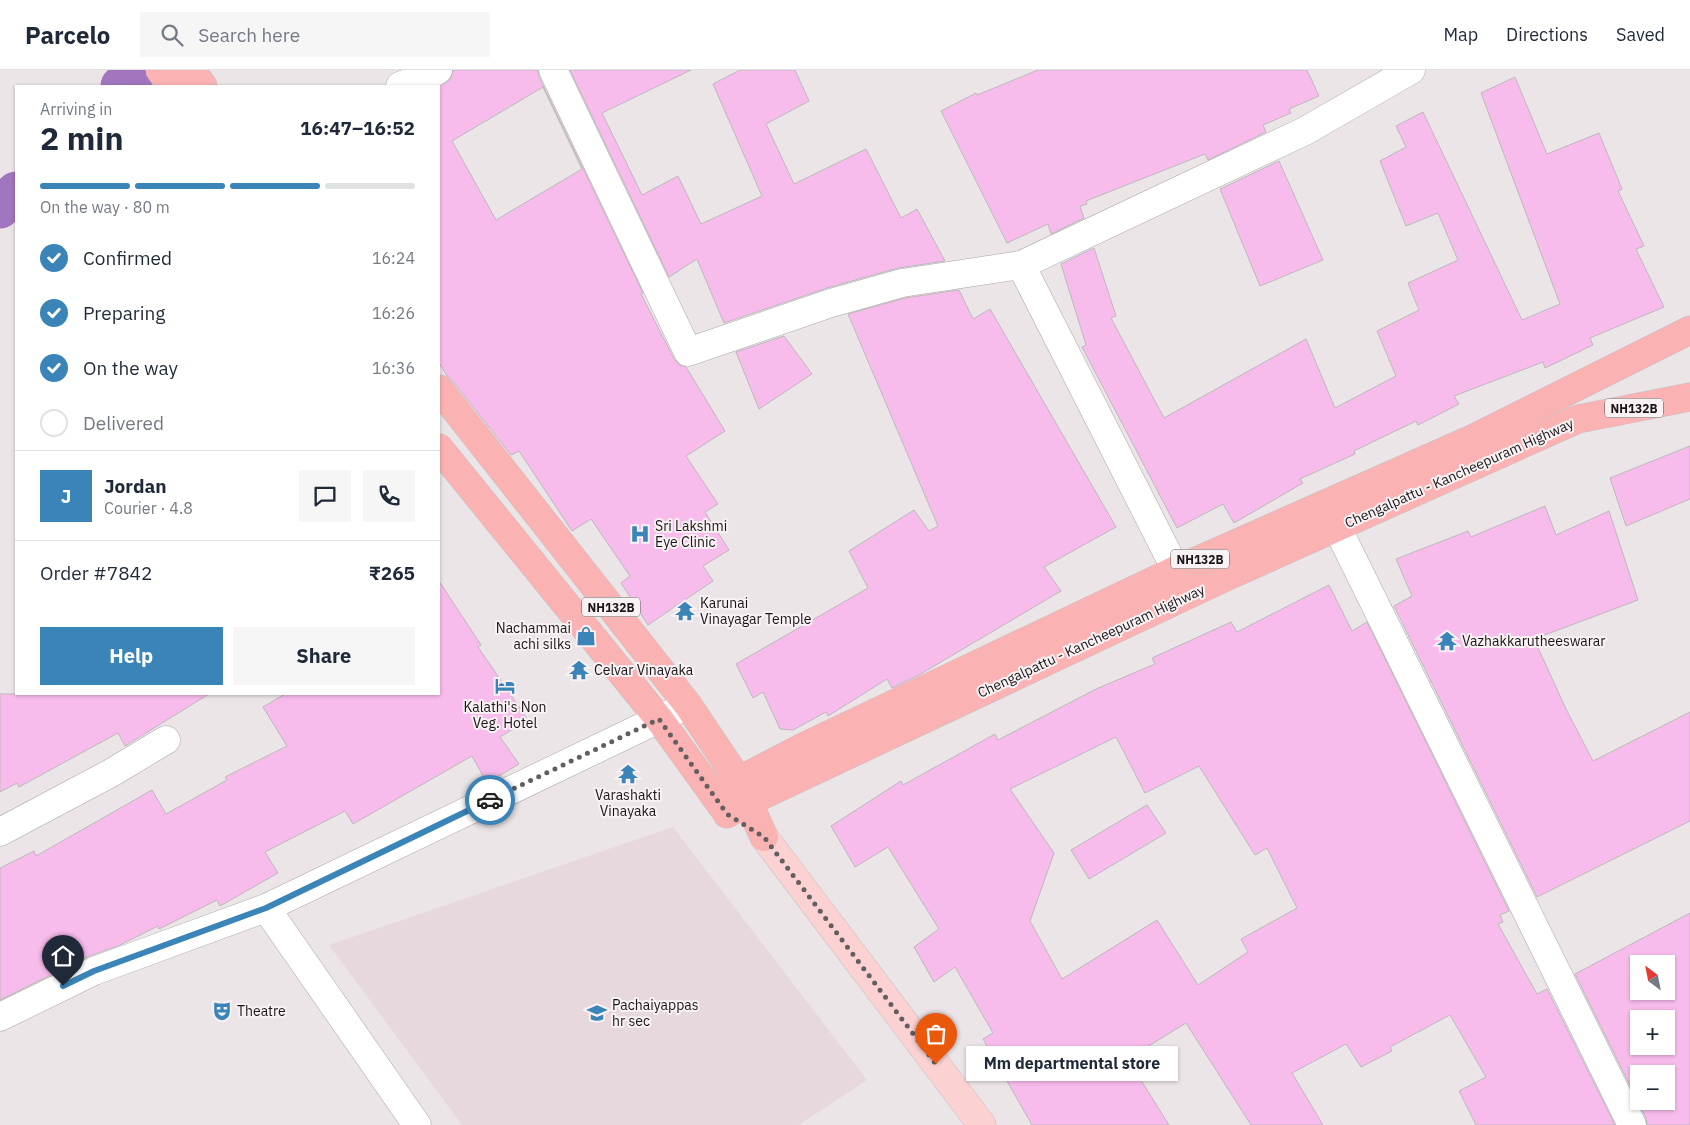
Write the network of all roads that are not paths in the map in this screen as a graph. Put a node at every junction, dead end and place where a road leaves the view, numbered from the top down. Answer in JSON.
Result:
{"nodes":[{"id":1,"x":160,"y":70,"type":"edge"},
{"id":2,"x":191,"y":70,"type":"edge"},
{"id":3,"x":438,"y":70,"type":"edge"},
{"id":4,"x":553,"y":70,"type":"edge"},
{"id":5,"x":1411,"y":70,"type":"edge"},
{"id":6,"x":171,"y":85,"type":"edge"},
{"id":7,"x":202,"y":85,"type":"edge"},
{"id":8,"x":402,"y":85,"type":"edge"},
{"id":9,"x":1020,"y":265,"type":"junction"},
{"id":10,"x":1690,"y":330,"type":"edge"},
{"id":11,"x":440,"y":391,"type":"edge"},
{"id":12,"x":1690,"y":397,"type":"edge"},
{"id":13,"x":440,"y":449,"type":"edge"},
{"id":14,"x":1325,"y":504,"type":"junction"},
{"id":15,"x":1337,"y":528,"type":"junction"},
{"id":16,"x":1176,"y":570,"type":"junction"},
{"id":17,"x":688,"y":705,"type":"junction"},
{"id":18,"x":659,"y":719,"type":"junction"},
{"id":19,"x":166,"y":740,"type":"dead end"},
{"id":20,"x":732,"y":798,"type":"junction"},
{"id":21,"x":0,"y":832,"type":"edge"},
{"id":22,"x":764,"y":837,"type":"joint"},
{"id":23,"x":266,"y":908,"type":"junction"},
{"id":24,"x":0,"y":1017,"type":"edge"},
{"id":25,"x":417,"y":1125,"type":"edge"},
{"id":26,"x":982,"y":1125,"type":"edge"},
{"id":27,"x":1632,"y":1125,"type":"edge"}],
"edges":[{"from":1,"to":6,"type":"highway"},
{"from":2,"to":7,"type":"highway"},
{"from":3,"to":8,"type":"street"},
{"from":4,"to":9,"type":"street"},
{"from":5,"to":9,"type":"street"},
{"from":9,"to":16,"type":"street"},
{"from":10,"to":14,"type":"highway","number":"NH132B"},
{"from":11,"to":17,"type":"highway","number":"NH132B"},
{"from":12,"to":15,"type":"highway","name":"Chengalpattu - Kancheepuram Highway","number":"NH132B"},
{"from":13,"to":18,"type":"highway"},
{"from":14,"to":15,"type":"street"},
{"from":14,"to":16,"type":"highway","number":"NH132B"},
{"from":15,"to":20,"type":"highway","name":"Chengalpattu - Kancheepuram Highway","number":"NH132B"},
{"from":15,"to":27,"type":"street"},
{"from":16,"to":20,"type":"highway","number":"NH132B"},
{"from":17,"to":18,"type":"street"},
{"from":17,"to":20,"type":"highway","number":"NH132B"},
{"from":18,"to":20,"type":"highway"},
{"from":18,"to":23,"type":"street"},
{"from":19,"to":21,"type":"street"},
{"from":20,"to":22,"type":"highway","number":"NH132B"},
{"from":22,"to":26,"type":"main road"},
{"from":23,"to":24,"type":"street"},
{"from":23,"to":25,"type":"street"}]}
